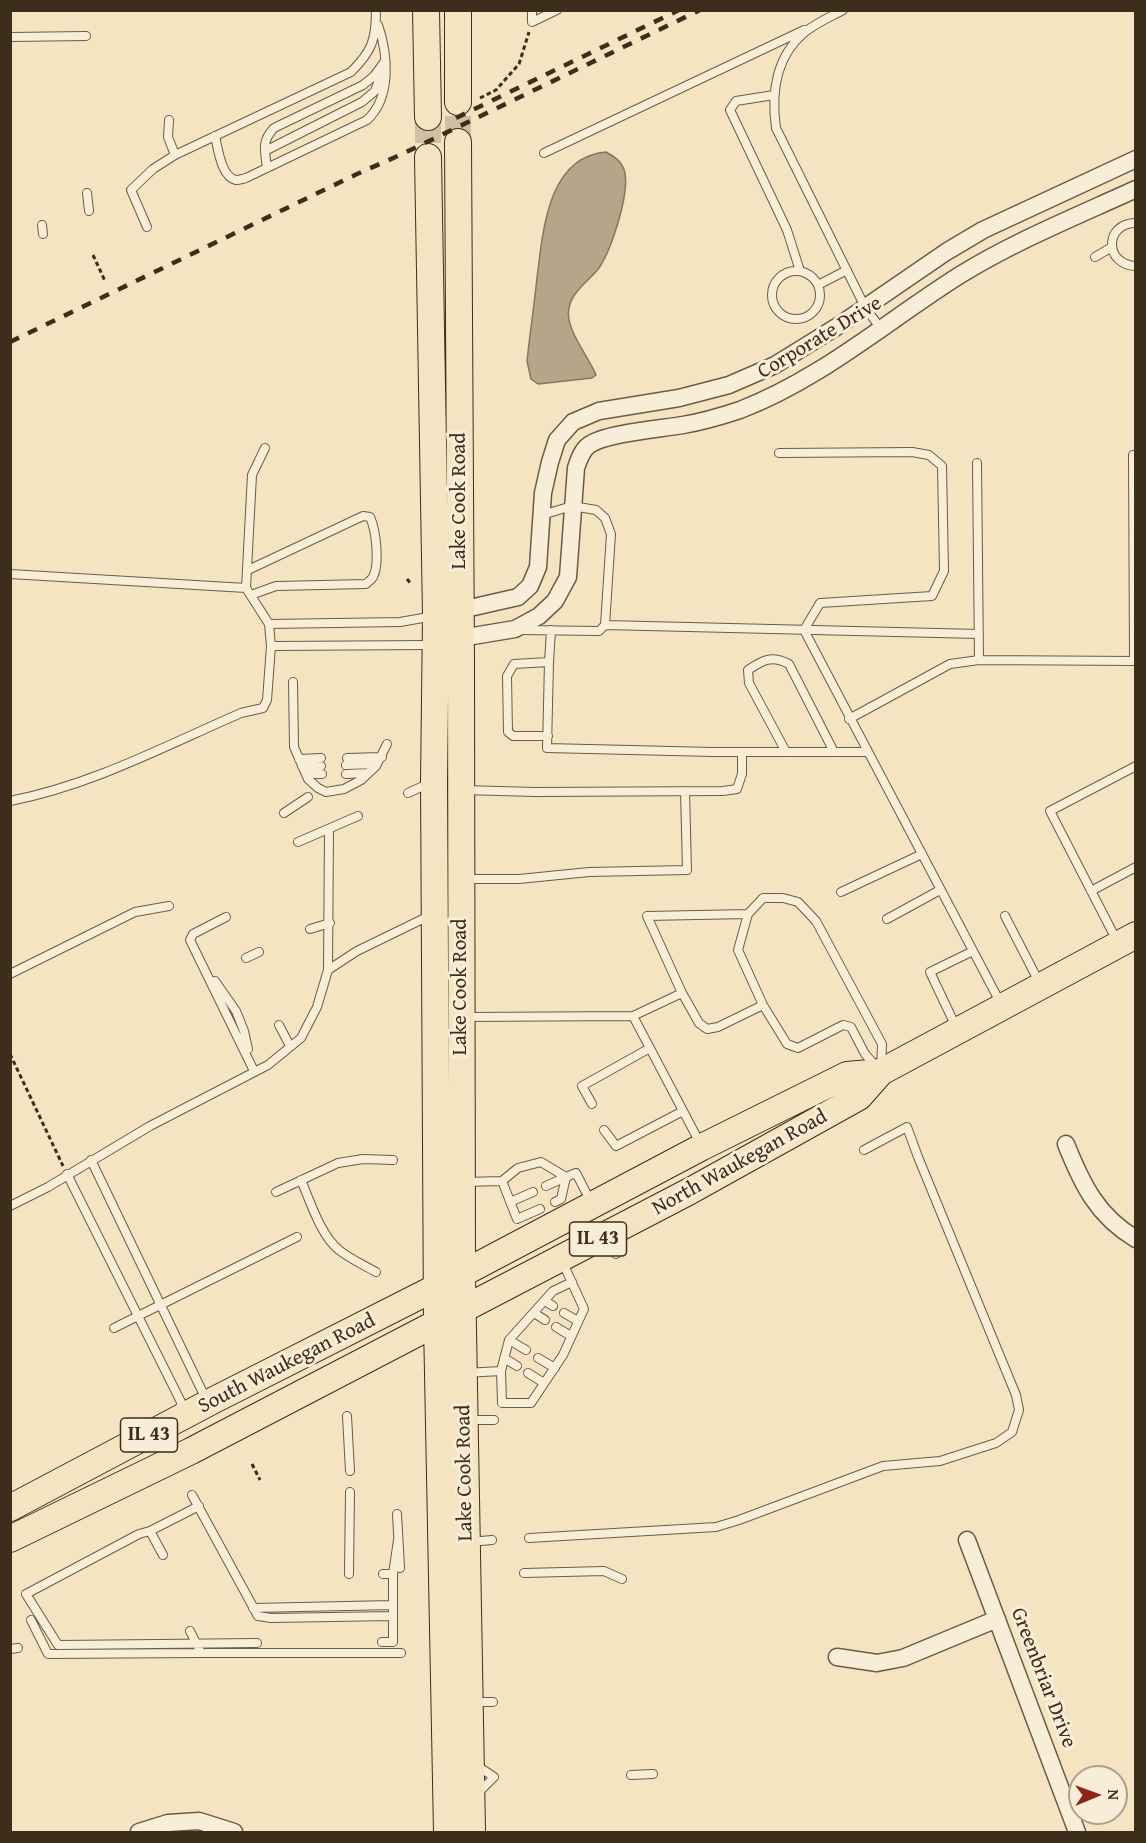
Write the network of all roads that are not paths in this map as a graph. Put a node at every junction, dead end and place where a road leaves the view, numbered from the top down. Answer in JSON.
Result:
{"nodes":[{"id":1,"x":426,"y":10,"type":"edge"},
{"id":2,"x":458,"y":10,"type":"edge"},
{"id":3,"x":532,"y":10,"type":"edge"},
{"id":4,"x":557,"y":10,"type":"edge"},
{"id":5,"x":843,"y":10,"type":"edge"},
{"id":6,"x":376,"y":15,"type":"edge"},
{"id":7,"x":825,"y":20,"type":"junction"},
{"id":8,"x":86,"y":36,"type":"dead end"},
{"id":9,"x":10,"y":37,"type":"edge"},
{"id":10,"x":385,"y":61,"type":"junction"},
{"id":11,"x":774,"y":95,"type":"junction"},
{"id":12,"x":469,"y":100,"type":"tunnel mouth"},
{"id":13,"x":428,"y":117,"type":"tunnel mouth"},
{"id":14,"x":169,"y":120,"type":"dead end"},
{"id":15,"x":215,"y":136,"type":"junction"},
{"id":16,"x":458,"y":142,"type":"tunnel mouth"},
{"id":17,"x":265,"y":151,"type":"junction"},
{"id":18,"x":544,"y":153,"type":"dead end"},
{"id":19,"x":175,"y":155,"type":"junction"},
{"id":20,"x":428,"y":157,"type":"tunnel mouth"},
{"id":21,"x":1136,"y":159,"type":"edge"},
{"id":22,"x":267,"y":168,"type":"junction"},
{"id":23,"x":1136,"y":189,"type":"edge"},
{"id":24,"x":87,"y":193,"type":"dead end"},
{"id":25,"x":89,"y":211,"type":"dead end"},
{"id":26,"x":1136,"y":223,"type":"edge"},
{"id":27,"x":147,"y":227,"type":"dead end"},
{"id":28,"x":1112,"y":248,"type":"junction"},
{"id":29,"x":1095,"y":257,"type":"dead end"},
{"id":30,"x":1136,"y":266,"type":"edge"},
{"id":31,"x":847,"y":270,"type":"junction"},
{"id":32,"x":800,"y":271,"type":"junction"},
{"id":33,"x":818,"y":285,"type":"junction"},
{"id":34,"x":866,"y":307,"type":"junction"},
{"id":35,"x":881,"y":329,"type":"junction"},
{"id":36,"x":265,"y":448,"type":"dead end"},
{"id":37,"x":779,"y":453,"type":"dead end"},
{"id":38,"x":1136,"y":455,"type":"edge"},
{"id":39,"x":977,"y":463,"type":"dead end"},
{"id":40,"x":572,"y":506,"type":"junction"},
{"id":41,"x":542,"y":515,"type":"junction"},
{"id":42,"x":248,"y":570,"type":"junction"},
{"id":43,"x":10,"y":574,"type":"edge"},
{"id":44,"x":249,"y":592,"type":"junction"},
{"id":45,"x":448,"y":613,"type":"junction"},
{"id":46,"x":269,"y":624,"type":"junction"},
{"id":47,"x":605,"y":626,"type":"junction"},
{"id":48,"x":514,"y":630,"type":"junction"},
{"id":49,"x":551,"y":630,"type":"junction"},
{"id":50,"x":804,"y":630,"type":"junction"},
{"id":51,"x":979,"y":634,"type":"junction"},
{"id":52,"x":448,"y":641,"type":"junction"},
{"id":53,"x":271,"y":646,"type":"junction"},
{"id":54,"x":979,"y":660,"type":"junction"},
{"id":55,"x":1135,"y":661,"type":"edge"},
{"id":56,"x":549,"y":662,"type":"junction"},
{"id":57,"x":293,"y":682,"type":"dead end"},
{"id":58,"x":849,"y":719,"type":"junction"},
{"id":59,"x":548,"y":736,"type":"junction"},
{"id":60,"x":387,"y":744,"type":"dead end"},
{"id":61,"x":742,"y":752,"type":"junction"},
{"id":62,"x":786,"y":752,"type":"junction"},
{"id":63,"x":834,"y":752,"type":"junction"},
{"id":64,"x":867,"y":752,"type":"junction"},
{"id":65,"x":380,"y":761,"type":"junction"},
{"id":66,"x":302,"y":766,"type":"junction"},
{"id":67,"x":1136,"y":766,"type":"edge"},
{"id":68,"x":368,"y":773,"type":"junction"},
{"id":69,"x":434,"y":782,"type":"junction"},
{"id":70,"x":461,"y":790,"type":"junction"},
{"id":71,"x":685,"y":791,"type":"junction"},
{"id":72,"x":408,"y":793,"type":"dead end"},
{"id":73,"x":308,"y":797,"type":"dead end"},
{"id":74,"x":10,"y":801,"type":"edge"},
{"id":75,"x":284,"y":813,"type":"dead end"},
{"id":76,"x":358,"y":816,"type":"dead end"},
{"id":77,"x":329,"y":829,"type":"junction"},
{"id":78,"x":298,"y":842,"type":"dead end"},
{"id":79,"x":922,"y":854,"type":"junction"},
{"id":80,"x":1136,"y":867,"type":"edge"},
{"id":81,"x":461,"y":879,"type":"junction"},
{"id":82,"x":940,"y":890,"type":"junction"},
{"id":83,"x":1091,"y":891,"type":"junction"},
{"id":84,"x":841,"y":892,"type":"dead end"},
{"id":85,"x":169,"y":906,"type":"dead end"},
{"id":86,"x":434,"y":914,"type":"junction"},
{"id":87,"x":748,"y":915,"type":"junction"},
{"id":88,"x":1005,"y":916,"type":"dead end"},
{"id":89,"x":225,"y":917,"type":"dead end"},
{"id":90,"x":886,"y":919,"type":"dead end"},
{"id":91,"x":330,"y":922,"type":"junction"},
{"id":92,"x":310,"y":929,"type":"dead end"},
{"id":93,"x":1127,"y":940,"type":"edge"},
{"id":94,"x":973,"y":951,"type":"junction"},
{"id":95,"x":259,"y":952,"type":"dead end"},
{"id":96,"x":246,"y":958,"type":"dead end"},
{"id":97,"x":328,"y":970,"type":"junction"},
{"id":98,"x":10,"y":974,"type":"edge"},
{"id":99,"x":1041,"y":986,"type":"junction"},
{"id":100,"x":682,"y":993,"type":"junction"},
{"id":101,"x":763,"y":1005,"type":"junction"},
{"id":102,"x":1002,"y":1007,"type":"junction"},
{"id":103,"x":633,"y":1016,"type":"junction"},
{"id":104,"x":462,"y":1017,"type":"junction"},
{"id":105,"x":279,"y":1025,"type":"dead end"},
{"id":106,"x":958,"y":1031,"type":"junction"},
{"id":107,"x":290,"y":1046,"type":"junction"},
{"id":108,"x":650,"y":1048,"type":"junction"},
{"id":109,"x":256,"y":1070,"type":"junction"},
{"id":110,"x":881,"y":1072,"type":"junction"},
{"id":111,"x":592,"y":1104,"type":"dead end"},
{"id":112,"x":683,"y":1111,"type":"junction"},
{"id":113,"x":604,"y":1130,"type":"dead end"},
{"id":114,"x":1066,"y":1144,"type":"dead end"},
{"id":115,"x":702,"y":1147,"type":"junction"},
{"id":116,"x":864,"y":1150,"type":"dead end"},
{"id":117,"x":92,"y":1160,"type":"junction"},
{"id":118,"x":393,"y":1160,"type":"dead end"},
{"id":119,"x":67,"y":1174,"type":"junction"},
{"id":120,"x":566,"y":1177,"type":"junction"},
{"id":121,"x":301,"y":1180,"type":"junction"},
{"id":122,"x":502,"y":1181,"type":"junction"},
{"id":123,"x":462,"y":1182,"type":"junction"},
{"id":124,"x":546,"y":1186,"type":"dead end"},
{"id":125,"x":276,"y":1192,"type":"dead end"},
{"id":126,"x":533,"y":1192,"type":"dead end"},
{"id":127,"x":510,"y":1202,"type":"junction"},
{"id":128,"x":555,"y":1202,"type":"dead end"},
{"id":129,"x":592,"y":1205,"type":"junction"},
{"id":130,"x":10,"y":1206,"type":"edge"},
{"id":131,"x":540,"y":1209,"type":"dead end"},
{"id":132,"x":297,"y":1237,"type":"dead end"},
{"id":133,"x":1136,"y":1239,"type":"edge"},
{"id":134,"x":561,"y":1258,"type":"junction"},
{"id":135,"x":376,"y":1272,"type":"dead end"},
{"id":136,"x":462,"y":1274,"type":"junction"},
{"id":137,"x":572,"y":1282,"type":"junction"},
{"id":138,"x":437,"y":1287,"type":"junction"},
{"id":139,"x":161,"y":1305,"type":"junction"},
{"id":140,"x":462,"y":1309,"type":"junction"},
{"id":141,"x":534,"y":1313,"type":"junction"},
{"id":142,"x":564,"y":1313,"type":"dead end"},
{"id":143,"x":139,"y":1316,"type":"junction"},
{"id":144,"x":545,"y":1320,"type":"dead end"},
{"id":145,"x":578,"y":1321,"type":"junction"},
{"id":146,"x":437,"y":1323,"type":"junction"},
{"id":147,"x":556,"y":1327,"type":"dead end"},
{"id":148,"x":114,"y":1328,"type":"dead end"},
{"id":149,"x":572,"y":1336,"type":"junction"},
{"id":150,"x":509,"y":1340,"type":"junction"},
{"id":151,"x":526,"y":1350,"type":"dead end"},
{"id":152,"x":504,"y":1358,"type":"junction"},
{"id":153,"x":538,"y":1358,"type":"dead end"},
{"id":154,"x":517,"y":1366,"type":"dead end"},
{"id":155,"x":555,"y":1368,"type":"junction"},
{"id":156,"x":501,"y":1371,"type":"junction"},
{"id":157,"x":463,"y":1373,"type":"junction"},
{"id":158,"x":528,"y":1373,"type":"dead end"},
{"id":159,"x":544,"y":1383,"type":"junction"},
{"id":160,"x":214,"y":1400,"type":"junction"},
{"id":161,"x":347,"y":1416,"type":"dead end"},
{"id":162,"x":180,"y":1418,"type":"junction"},
{"id":163,"x":464,"y":1420,"type":"junction"},
{"id":164,"x":494,"y":1420,"type":"dead end"},
{"id":165,"x":350,"y":1471,"type":"dead end"},
{"id":166,"x":350,"y":1492,"type":"dead end"},
{"id":167,"x":192,"y":1495,"type":"dead end"},
{"id":168,"x":199,"y":1506,"type":"junction"},
{"id":169,"x":10,"y":1508,"type":"edge"},
{"id":170,"x":397,"y":1514,"type":"dead end"},
{"id":171,"x":150,"y":1531,"type":"junction"},
{"id":172,"x":529,"y":1538,"type":"dead end"},
{"id":173,"x":10,"y":1539,"type":"edge"},
{"id":174,"x":398,"y":1540,"type":"junction"},
{"id":175,"x":447,"y":1540,"type":"junction"},
{"id":176,"x":492,"y":1540,"type":"dead end"},
{"id":177,"x":967,"y":1540,"type":"dead end"},
{"id":178,"x":163,"y":1556,"type":"dead end"},
{"id":179,"x":400,"y":1568,"type":"dead end"},
{"id":180,"x":524,"y":1573,"type":"dead end"},
{"id":181,"x":349,"y":1574,"type":"dead end"},
{"id":182,"x":621,"y":1579,"type":"dead end"},
{"id":183,"x":393,"y":1605,"type":"junction"},
{"id":184,"x":253,"y":1608,"type":"junction"},
{"id":185,"x":393,"y":1616,"type":"junction"},
{"id":186,"x":997,"y":1619,"type":"junction"},
{"id":187,"x":31,"y":1620,"type":"dead end"},
{"id":188,"x":190,"y":1631,"type":"dead end"},
{"id":189,"x":204,"y":1634,"type":"dead end"},
{"id":190,"x":382,"y":1642,"type":"dead end"},
{"id":191,"x":196,"y":1643,"type":"junction"},
{"id":192,"x":257,"y":1643,"type":"dead end"},
{"id":193,"x":208,"y":1644,"type":"junction"},
{"id":194,"x":201,"y":1653,"type":"junction"},
{"id":195,"x":401,"y":1653,"type":"dead end"},
{"id":196,"x":837,"y":1657,"type":"dead end"},
{"id":197,"x":653,"y":1774,"type":"dead end"},
{"id":198,"x":631,"y":1775,"type":"dead end"},
{"id":199,"x":139,"y":1833,"type":"edge"},
{"id":200,"x":234,"y":1833,"type":"edge"},
{"id":201,"x":447,"y":1833,"type":"edge"},
{"id":202,"x":472,"y":1833,"type":"edge"},
{"id":203,"x":1077,"y":1833,"type":"edge"}],
"edges":[{"from":1,"to":13,"type":"main road"},
{"from":2,"to":12,"type":"main road"},
{"from":3,"to":4,"type":"lane"},
{"from":5,"to":7,"type":"lane"},
{"from":6,"to":10,"type":"lane"},
{"from":6,"to":15,"type":"lane"},
{"from":7,"to":11,"type":"lane"},
{"from":7,"to":18,"type":"lane"},
{"from":8,"to":9,"type":"lane"},
{"from":10,"to":17,"type":"lane"},
{"from":10,"to":17,"type":"lane"},
{"from":10,"to":22,"type":"lane"},
{"from":11,"to":31,"type":"lane"},
{"from":11,"to":32,"type":"lane"},
{"from":14,"to":19,"type":"lane"},
{"from":15,"to":19,"type":"lane"},
{"from":15,"to":22,"type":"lane"},
{"from":16,"to":45,"type":"main road","name":"Lake Cook Road"},
{"from":17,"to":22,"type":"lane"},
{"from":19,"to":27,"type":"lane"},
{"from":20,"to":45,"type":"main road","name":"Lake Cook Road"},
{"from":21,"to":34,"type":"street","name":"Corporate Drive"},
{"from":23,"to":35,"type":"street","name":"Corporate Drive"},
{"from":24,"to":25,"type":"lane"},
{"from":26,"to":28,"type":"lane"},
{"from":28,"to":29,"type":"lane"},
{"from":28,"to":30,"type":"lane"},
{"from":31,"to":33,"type":"lane"},
{"from":31,"to":34,"type":"lane"},
{"from":32,"to":33,"type":"lane"},
{"from":32,"to":33,"type":"lane"},
{"from":34,"to":35,"type":"lane"},
{"from":34,"to":41,"type":"street","name":"Corporate Drive"},
{"from":35,"to":40,"type":"street","name":"Corporate Drive"},
{"from":36,"to":42,"type":"lane"},
{"from":37,"to":50,"type":"lane"},
{"from":38,"to":55,"type":"lane"},
{"from":39,"to":51,"type":"lane"},
{"from":40,"to":41,"type":"lane"},
{"from":40,"to":47,"type":"lane"},
{"from":40,"to":48,"type":"street","name":"Corporate Drive"},
{"from":41,"to":45,"type":"street","name":"Corporate Drive"},
{"from":42,"to":44,"type":"lane"},
{"from":42,"to":44,"type":"lane"},
{"from":43,"to":44,"type":"lane"},
{"from":44,"to":46,"type":"lane"},
{"from":45,"to":46,"type":"lane"},
{"from":45,"to":52,"type":"main road","name":"Lake Cook Road"},
{"from":46,"to":53,"type":"lane"},
{"from":47,"to":49,"type":"lane"},
{"from":47,"to":50,"type":"lane"},
{"from":48,"to":49,"type":"lane"},
{"from":48,"to":52,"type":"street","name":"Corporate Drive"},
{"from":49,"to":56,"type":"lane"},
{"from":50,"to":51,"type":"lane"},
{"from":50,"to":58,"type":"lane"},
{"from":51,"to":54,"type":"lane"},
{"from":52,"to":53,"type":"lane"},
{"from":52,"to":69,"type":"main road","name":"Lake Cook Road"},
{"from":52,"to":70,"type":"main road","name":"Lake Cook Road"},
{"from":53,"to":74,"type":"lane"},
{"from":54,"to":55,"type":"lane"},
{"from":54,"to":58,"type":"lane"},
{"from":56,"to":59,"type":"lane"},
{"from":56,"to":59,"type":"lane"},
{"from":57,"to":66,"type":"lane"},
{"from":58,"to":64,"type":"lane"},
{"from":59,"to":61,"type":"lane"},
{"from":60,"to":65,"type":"lane"},
{"from":61,"to":62,"type":"lane"},
{"from":61,"to":71,"type":"lane"},
{"from":62,"to":63,"type":"lane"},
{"from":62,"to":63,"type":"lane"},
{"from":63,"to":64,"type":"lane"},
{"from":64,"to":79,"type":"lane"},
{"from":65,"to":68,"type":"lane"},
{"from":65,"to":68,"type":"lane"},
{"from":66,"to":66,"type":"lane"},
{"from":66,"to":68,"type":"lane"},
{"from":67,"to":83,"type":"lane"},
{"from":69,"to":72,"type":"lane"},
{"from":69,"to":86,"type":"main road","name":"Lake Cook Road"},
{"from":70,"to":71,"type":"lane"},
{"from":70,"to":81,"type":"main road","name":"Lake Cook Road"},
{"from":71,"to":81,"type":"lane"},
{"from":73,"to":75,"type":"lane"},
{"from":76,"to":77,"type":"lane"},
{"from":77,"to":78,"type":"lane"},
{"from":77,"to":91,"type":"lane"},
{"from":79,"to":82,"type":"lane"},
{"from":79,"to":84,"type":"lane"},
{"from":80,"to":83,"type":"lane"},
{"from":81,"to":104,"type":"main road","name":"Lake Cook Road"},
{"from":82,"to":90,"type":"lane"},
{"from":82,"to":94,"type":"lane"},
{"from":83,"to":93,"type":"lane"},
{"from":85,"to":98,"type":"lane"},
{"from":86,"to":97,"type":"lane"},
{"from":86,"to":138,"type":"main road","name":"Lake Cook Road"},
{"from":87,"to":100,"type":"lane"},
{"from":87,"to":101,"type":"lane"},
{"from":87,"to":110,"type":"lane"},
{"from":88,"to":99,"type":"lane"},
{"from":89,"to":109,"type":"lane"},
{"from":91,"to":92,"type":"lane"},
{"from":91,"to":97,"type":"lane"},
{"from":93,"to":99,"type":"main road","name":"North Waukegan Road","number":"IL 43"},
{"from":94,"to":102,"type":"lane"},
{"from":94,"to":106,"type":"lane"},
{"from":95,"to":96,"type":"lane"},
{"from":97,"to":107,"type":"lane"},
{"from":99,"to":102,"type":"main road","name":"North Waukegan Road","number":"IL 43"},
{"from":100,"to":101,"type":"lane"},
{"from":100,"to":103,"type":"lane"},
{"from":101,"to":110,"type":"lane"},
{"from":102,"to":106,"type":"main road","name":"North Waukegan Road","number":"IL 43"},
{"from":103,"to":104,"type":"lane"},
{"from":103,"to":108,"type":"lane"},
{"from":104,"to":123,"type":"main road","name":"Lake Cook Road"},
{"from":105,"to":107,"type":"lane"},
{"from":106,"to":110,"type":"main road","name":"North Waukegan Road","number":"IL 43"},
{"from":107,"to":109,"type":"lane"},
{"from":108,"to":111,"type":"lane"},
{"from":108,"to":112,"type":"lane"},
{"from":109,"to":117,"type":"lane"},
{"from":110,"to":115,"type":"main road","name":"North Waukegan Road","number":"IL 43"},
{"from":110,"to":134,"type":"main road","name":"North Waukegan Road","number":"IL 43"},
{"from":112,"to":113,"type":"lane"},
{"from":112,"to":115,"type":"lane"},
{"from":114,"to":133,"type":"street"},
{"from":115,"to":129,"type":"main road","name":"North Waukegan Road","number":"IL 43"},
{"from":116,"to":172,"type":"lane"},
{"from":117,"to":119,"type":"lane"},
{"from":117,"to":139,"type":"lane"},
{"from":118,"to":121,"type":"lane"},
{"from":119,"to":130,"type":"lane"},
{"from":119,"to":143,"type":"lane"},
{"from":120,"to":122,"type":"lane"},
{"from":120,"to":124,"type":"lane"},
{"from":120,"to":128,"type":"lane"},
{"from":120,"to":129,"type":"lane"},
{"from":121,"to":125,"type":"lane"},
{"from":121,"to":135,"type":"lane"},
{"from":122,"to":123,"type":"lane"},
{"from":122,"to":127,"type":"lane"},
{"from":123,"to":136,"type":"main road","name":"Lake Cook Road"},
{"from":126,"to":127,"type":"lane"},
{"from":127,"to":131,"type":"lane"},
{"from":129,"to":136,"type":"main road","name":"North Waukegan Road","number":"IL 43"},
{"from":132,"to":139,"type":"lane"},
{"from":134,"to":137,"type":"lane"},
{"from":134,"to":140,"type":"main road","name":"North Waukegan Road","number":"IL 43"},
{"from":136,"to":138,"type":"main road","number":"IL 43"},
{"from":136,"to":140,"type":"main road","name":"Lake Cook Road"},
{"from":137,"to":141,"type":"lane"},
{"from":137,"to":145,"type":"lane"},
{"from":138,"to":146,"type":"main road","name":"Lake Cook Road"},
{"from":138,"to":160,"type":"main road","name":"South Waukegan Road","number":"IL 43"},
{"from":139,"to":143,"type":"lane"},
{"from":139,"to":160,"type":"lane"},
{"from":140,"to":146,"type":"main road","number":"IL 43"},
{"from":140,"to":157,"type":"main road","name":"Lake Cook Road"},
{"from":141,"to":144,"type":"lane"},
{"from":141,"to":150,"type":"lane"},
{"from":142,"to":145,"type":"lane"},
{"from":143,"to":148,"type":"lane"},
{"from":143,"to":162,"type":"lane"},
{"from":145,"to":149,"type":"lane"},
{"from":146,"to":173,"type":"main road","name":"South Waukegan Road","number":"IL 43"},
{"from":146,"to":175,"type":"main road","name":"Lake Cook Road"},
{"from":147,"to":149,"type":"lane"},
{"from":149,"to":155,"type":"lane"},
{"from":150,"to":151,"type":"lane"},
{"from":150,"to":152,"type":"lane"},
{"from":152,"to":154,"type":"lane"},
{"from":152,"to":156,"type":"lane"},
{"from":153,"to":155,"type":"lane"},
{"from":155,"to":159,"type":"lane"},
{"from":156,"to":157,"type":"lane"},
{"from":156,"to":159,"type":"lane"},
{"from":157,"to":163,"type":"main road","name":"Lake Cook Road"},
{"from":158,"to":159,"type":"lane"},
{"from":160,"to":162,"type":"main road","name":"South Waukegan Road","number":"IL 43"},
{"from":161,"to":165,"type":"lane"},
{"from":162,"to":169,"type":"main road","name":"South Waukegan Road","number":"IL 43"},
{"from":163,"to":164,"type":"lane"},
{"from":163,"to":175,"type":"main road","name":"Lake Cook Road"},
{"from":166,"to":181,"type":"lane"},
{"from":167,"to":168,"type":"lane"},
{"from":168,"to":171,"type":"lane"},
{"from":168,"to":184,"type":"lane"},
{"from":170,"to":174,"type":"lane"},
{"from":171,"to":178,"type":"lane"},
{"from":171,"to":191,"type":"lane"},
{"from":174,"to":179,"type":"lane"},
{"from":174,"to":183,"type":"lane"},
{"from":175,"to":176,"type":"lane"},
{"from":175,"to":201,"type":"main road","name":"Lake Cook Road"},
{"from":175,"to":202,"type":"main road","name":"Lake Cook Road"},
{"from":177,"to":186,"type":"street","name":"Greenbriar Drive"},
{"from":180,"to":182,"type":"lane"},
{"from":183,"to":184,"type":"lane"},
{"from":183,"to":185,"type":"lane"},
{"from":184,"to":185,"type":"lane"},
{"from":185,"to":190,"type":"lane"},
{"from":186,"to":196,"type":"street"},
{"from":186,"to":203,"type":"street","name":"Greenbriar Drive"},
{"from":187,"to":194,"type":"lane"},
{"from":188,"to":191,"type":"lane"},
{"from":189,"to":193,"type":"lane"},
{"from":191,"to":193,"type":"lane"},
{"from":191,"to":194,"type":"lane"},
{"from":192,"to":193,"type":"lane"},
{"from":194,"to":195,"type":"lane"},
{"from":197,"to":198,"type":"lane"},
{"from":199,"to":200,"type":"street"}]}
